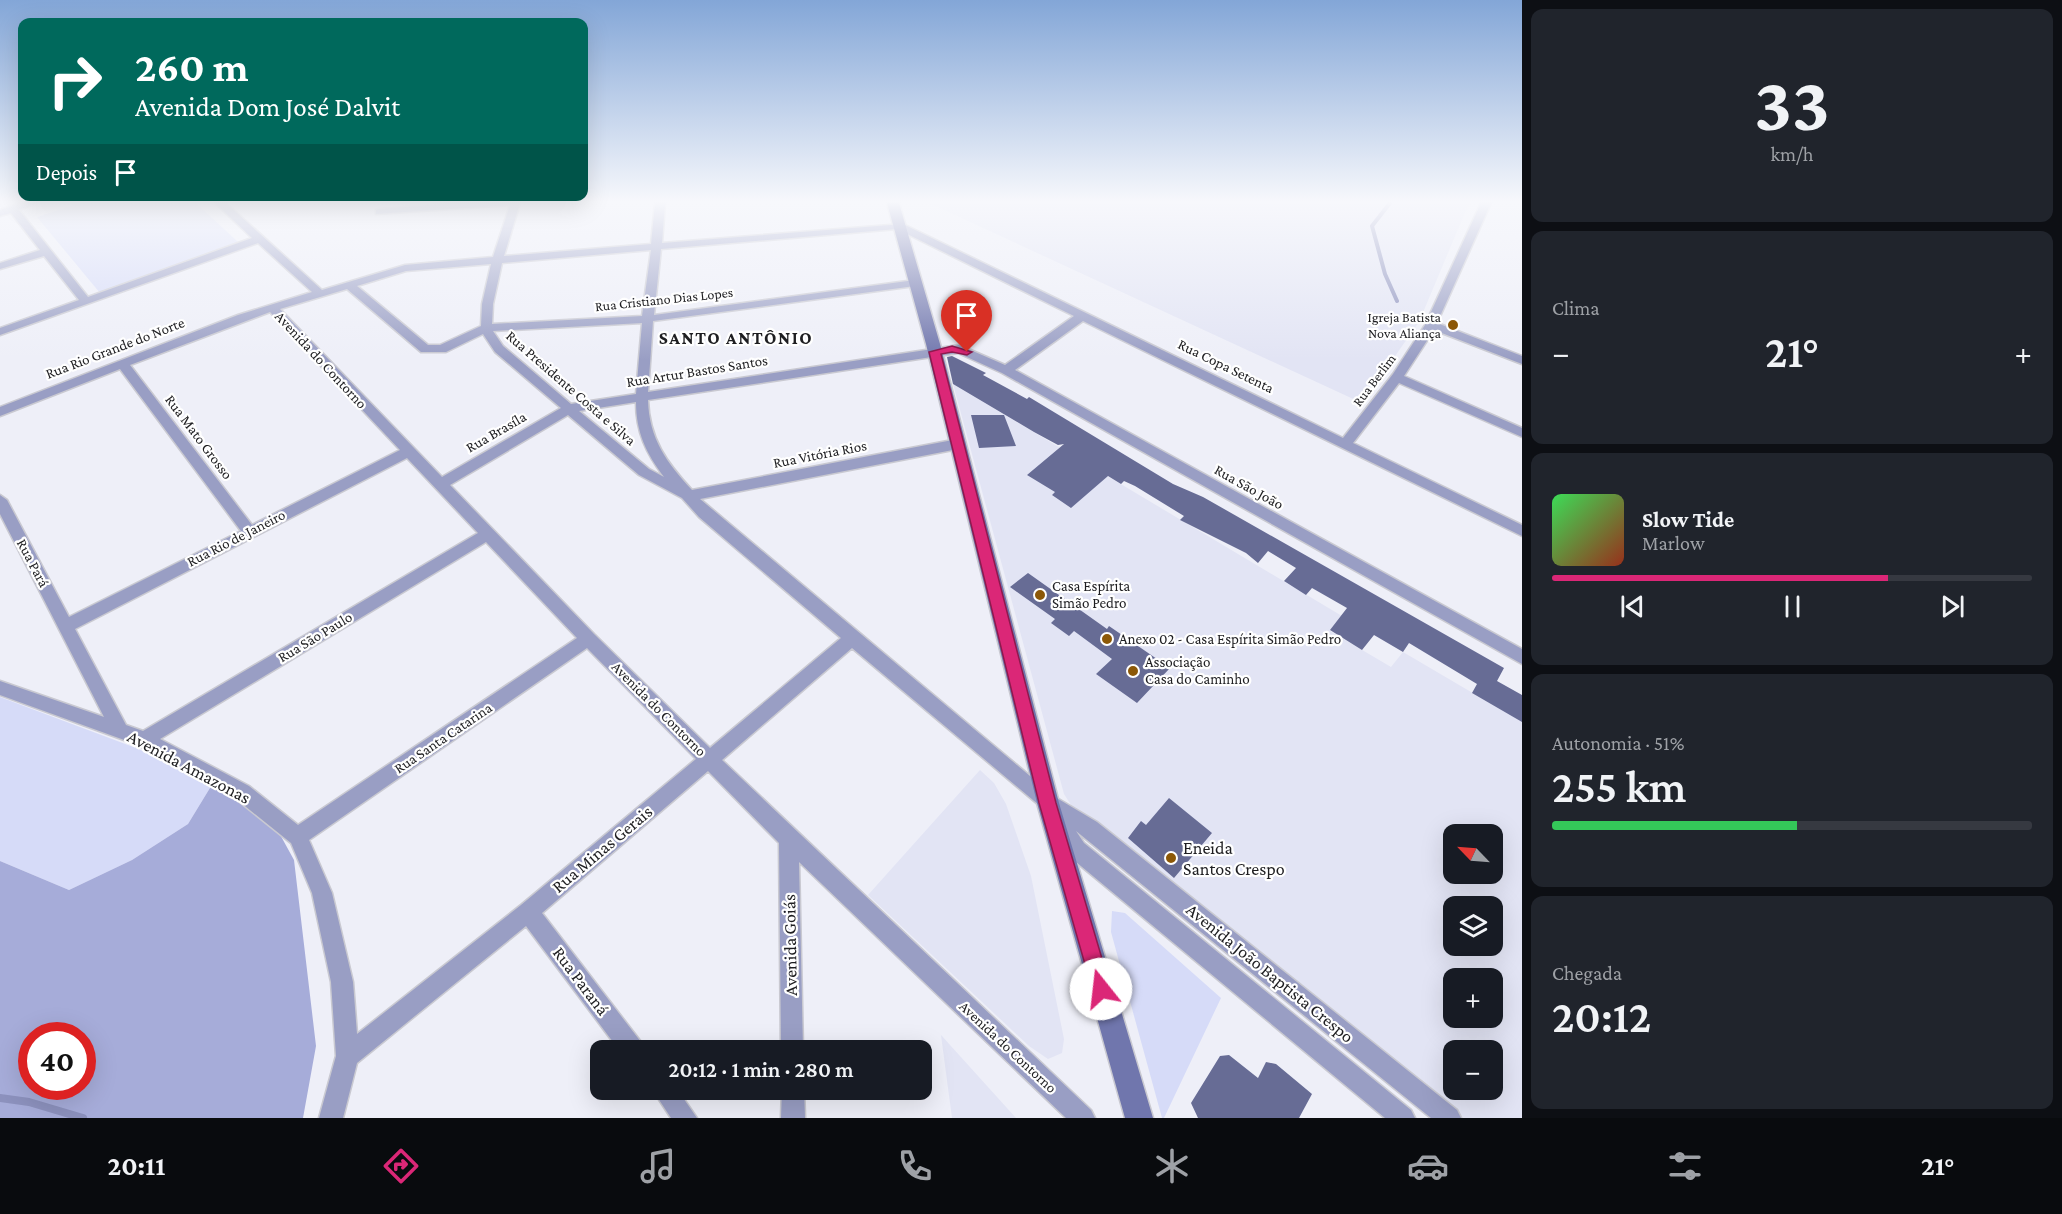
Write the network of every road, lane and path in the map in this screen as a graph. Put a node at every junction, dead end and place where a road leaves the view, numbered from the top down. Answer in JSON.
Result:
{"nodes":[{"id":1,"x":35,"y":255,"type":"edge"},
{"id":2,"x":48,"y":255,"type":"edge"},
{"id":3,"x":214,"y":255,"type":"edge"},
{"id":4,"x":276,"y":255,"type":"edge"},
{"id":5,"x":498,"y":255,"type":"edge"},
{"id":6,"x":569,"y":255,"type":"edge"},
{"id":7,"x":656,"y":255,"type":"edge"},
{"id":8,"x":910,"y":255,"type":"edge"},
{"id":9,"x":959,"y":255,"type":"edge"},
{"id":10,"x":1463,"y":255,"type":"edge"},
{"id":11,"x":496,"y":262,"type":"junction"},
{"id":12,"x":0,"y":266,"type":"edge"},
{"id":13,"x":915,"y":283,"type":"junction"},
{"id":14,"x":348,"y":284,"type":"junction"},
{"id":15,"x":319,"y":293,"type":"junction"},
{"id":16,"x":86,"y":302,"type":"junction"},
{"id":17,"x":272,"y":308,"type":"junction"},
{"id":18,"x":1084,"y":315,"type":"junction"},
{"id":19,"x":242,"y":316,"type":"joint"},
{"id":20,"x":646,"y":319,"type":"junction"},
{"id":21,"x":1431,"y":325,"type":"junction"},
{"id":22,"x":486,"y":328,"type":"junction"},
{"id":23,"x":0,"y":332,"type":"edge"},
{"id":24,"x":959,"y":350,"type":"joint"},
{"id":25,"x":935,"y":352,"type":"junction"},
{"id":26,"x":1522,"y":360,"type":"edge"},
{"id":27,"x":122,"y":363,"type":"junction"},
{"id":28,"x":1006,"y":370,"type":"junction"},
{"id":29,"x":1397,"y":377,"type":"junction"},
{"id":30,"x":641,"y":396,"type":"junction"},
{"id":31,"x":571,"y":408,"type":"junction"},
{"id":32,"x":0,"y":412,"type":"edge"},
{"id":33,"x":1522,"y":433,"type":"edge"},
{"id":34,"x":1346,"y":443,"type":"junction"},
{"id":35,"x":958,"y":444,"type":"junction"},
{"id":36,"x":408,"y":452,"type":"junction"},
{"id":37,"x":439,"y":485,"type":"junction"},
{"id":38,"x":689,"y":496,"type":"junction"},
{"id":39,"x":0,"y":500,"type":"edge"},
{"id":40,"x":249,"y":531,"type":"junction"},
{"id":41,"x":1522,"y":531,"type":"edge"},
{"id":42,"x":487,"y":534,"type":"junction"},
{"id":43,"x":66,"y":626,"type":"junction"},
{"id":44,"x":854,"y":637,"type":"junction"},
{"id":45,"x":588,"y":639,"type":"junction"},
{"id":46,"x":1522,"y":657,"type":"edge"},
{"id":47,"x":0,"y":688,"type":"edge"},
{"id":48,"x":120,"y":730,"type":"junction"},
{"id":49,"x":144,"y":739,"type":"junction"},
{"id":50,"x":708,"y":758,"type":"junction"},
{"id":51,"x":1048,"y":803,"type":"junction"},
{"id":52,"x":298,"y":836,"type":"junction"},
{"id":53,"x":789,"y":839,"type":"junction"},
{"id":54,"x":528,"y":912,"type":"junction"},
{"id":55,"x":625,"y":1040,"type":"edge"},
{"id":56,"x":792,"y":1040,"type":"edge"},
{"id":57,"x":347,"y":1056,"type":"junction"},
{"id":58,"x":671,"y":1100,"type":"edge"},
{"id":59,"x":793,"y":1100,"type":"edge"},
{"id":60,"x":331,"y":1118,"type":"edge"},
{"id":61,"x":685,"y":1118,"type":"edge"},
{"id":62,"x":793,"y":1118,"type":"edge"},
{"id":63,"x":1083,"y":1118,"type":"edge"},
{"id":64,"x":1139,"y":1118,"type":"edge"},
{"id":65,"x":1403,"y":1118,"type":"edge"},
{"id":66,"x":1449,"y":1118,"type":"edge"}],
"edges":[{"from":1,"to":12,"type":"street"},
{"from":2,"to":16,"type":"street"},
{"from":3,"to":16,"type":"street"},
{"from":4,"to":15,"type":"street"},
{"from":5,"to":11,"type":"street","name":"Rua Presidente Costa e Silva"},
{"from":6,"to":11,"type":"street"},
{"from":7,"to":20,"type":"street"},
{"from":8,"to":13,"type":"street"},
{"from":9,"to":18,"type":"street","name":"Rua Copa Setenta"},
{"from":10,"to":21,"type":"street","name":"Rua Berlim"},
{"from":11,"to":14,"type":"street"},
{"from":11,"to":22,"type":"street","name":"Rua Presidente Costa e Silva"},
{"from":13,"to":20,"type":"street","name":"Rua Cristiano Dias Lopes"},
{"from":13,"to":25,"type":"street"},
{"from":14,"to":15,"type":"street"},
{"from":14,"to":22,"type":"street"},
{"from":15,"to":17,"type":"street"},
{"from":16,"to":23,"type":"street"},
{"from":17,"to":19,"type":"street","name":"Avenida do Contorno"},
{"from":17,"to":36,"type":"street","name":"Avenida do Contorno"},
{"from":18,"to":28,"type":"street"},
{"from":18,"to":34,"type":"street","name":"Rua Copa Setenta"},
{"from":19,"to":27,"type":"street","name":"Rua Rio Grande do Norte"},
{"from":20,"to":22,"type":"street","name":"Rua Cristiano Dias Lopes"},
{"from":20,"to":30,"type":"street"},
{"from":21,"to":26,"type":"street"},
{"from":21,"to":29,"type":"street","name":"Rua Berlim"},
{"from":22,"to":31,"type":"street","name":"Rua Presidente Costa e Silva"},
{"from":24,"to":25,"type":"street","name":"Rua Artur Bastos Santos"},
{"from":24,"to":28,"type":"street","name":"Rua São João"},
{"from":25,"to":30,"type":"street","name":"Rua Artur Bastos Santos"},
{"from":25,"to":35,"type":"street"},
{"from":27,"to":32,"type":"street","name":"Rua Rio Grande do Norte"},
{"from":27,"to":40,"type":"street","name":"Rua Mato Grosso"},
{"from":28,"to":46,"type":"street","name":"Rua São João"},
{"from":29,"to":33,"type":"street"},
{"from":29,"to":34,"type":"street","name":"Rua Berlim"},
{"from":30,"to":31,"type":"street","name":"Rua Artur Bastos Santos"},
{"from":30,"to":38,"type":"street"},
{"from":31,"to":37,"type":"street","name":"Rua Brasíla"},
{"from":31,"to":38,"type":"street","name":"Rua Presidente Costa e Silva"},
{"from":34,"to":41,"type":"street","name":"Rua Copa Setenta"},
{"from":35,"to":38,"type":"street","name":"Rua Vitória Rios"},
{"from":35,"to":51,"type":"street"},
{"from":36,"to":37,"type":"street","name":"Avenida do Contorno"},
{"from":36,"to":40,"type":"street","name":"Rua Rio de Janeiro"},
{"from":37,"to":42,"type":"street","name":"Avenida do Contorno"},
{"from":38,"to":44,"type":"street"},
{"from":39,"to":43,"type":"street","name":"Rua Pará"},
{"from":40,"to":43,"type":"street","name":"Rua Rio de Janeiro"},
{"from":42,"to":45,"type":"street","name":"Avenida do Contorno"},
{"from":42,"to":49,"type":"street","name":"Rua São Paulo"},
{"from":43,"to":48,"type":"street","name":"Rua Pará"},
{"from":44,"to":50,"type":"street","name":"Rua Minas Gerais"},
{"from":44,"to":51,"type":"street"},
{"from":45,"to":50,"type":"street","name":"Avenida do Contorno"},
{"from":45,"to":52,"type":"street","name":"Rua Santa Catarina"},
{"from":47,"to":48,"type":"street","name":"Avenida Amazonas"},
{"from":48,"to":49,"type":"street","name":"Avenida Amazonas"},
{"from":49,"to":52,"type":"street","name":"Avenida Amazonas"},
{"from":50,"to":53,"type":"street","name":"Avenida do Contorno"},
{"from":50,"to":54,"type":"street","name":"Rua Minas Gerais"},
{"from":51,"to":64,"type":"street"},
{"from":51,"to":65,"type":"street","name":"Avenida João Baptista Crespo"},
{"from":51,"to":66,"type":"street","name":"Avenida João Baptista Crespo"},
{"from":52,"to":57,"type":"street","name":"Avenida Amazonas"},
{"from":53,"to":56,"type":"street","name":"Avenida Goiás"},
{"from":53,"to":63,"type":"street","name":"Avenida do Contorno"},
{"from":54,"to":55,"type":"street","name":"Rua Paraná"},
{"from":54,"to":57,"type":"street","name":"Rua Minas Gerais"},
{"from":57,"to":60,"type":"street","name":"Avenida Amazonas"},
{"from":58,"to":61,"type":"street"},
{"from":59,"to":62,"type":"street"}]}
